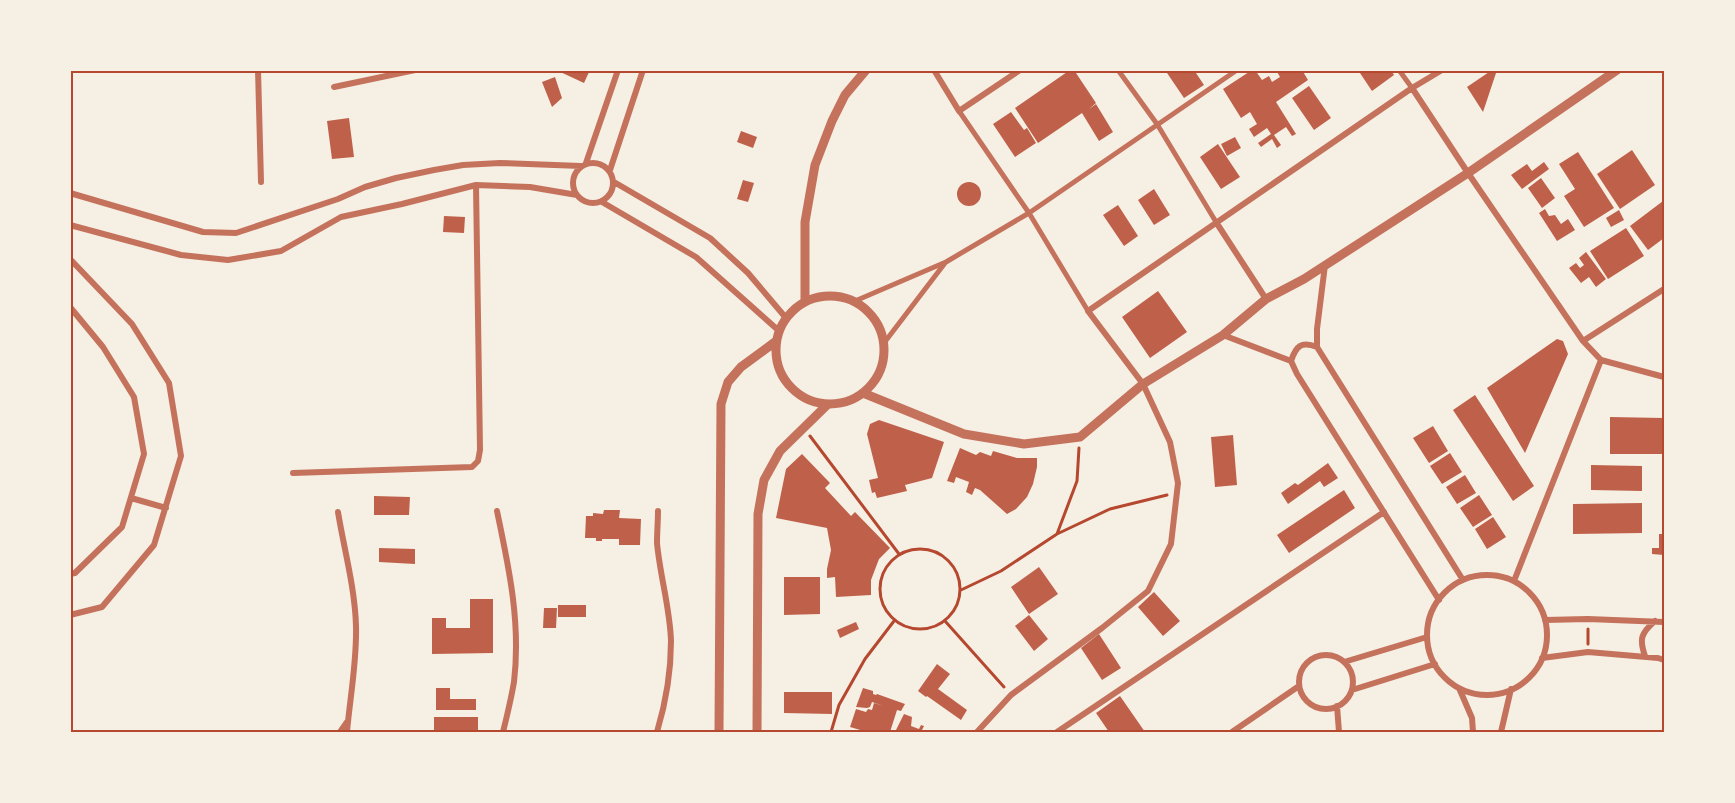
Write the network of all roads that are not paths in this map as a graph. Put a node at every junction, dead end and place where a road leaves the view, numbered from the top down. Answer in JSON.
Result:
{"nodes":[{"id":1,"x":258,"y":70,"type":"edge"},
{"id":2,"x":415,"y":70,"type":"edge"},
{"id":3,"x":618,"y":70,"type":"edge"},
{"id":4,"x":867,"y":70,"type":"edge"},
{"id":5,"x":934,"y":70,"type":"edge"},
{"id":6,"x":1020,"y":70,"type":"edge"},
{"id":7,"x":1118,"y":70,"type":"edge"},
{"id":8,"x":1237,"y":70,"type":"edge"},
{"id":9,"x":1399,"y":70,"type":"edge"},
{"id":10,"x":1442,"y":70,"type":"edge"},
{"id":11,"x":1617,"y":70,"type":"edge"},
{"id":12,"x":640,"y":71,"type":"edge"},
{"id":13,"x":334,"y":87,"type":"dead end"},
{"id":14,"x":1412,"y":88,"type":"junction"},
{"id":15,"x":959,"y":111,"type":"junction"},
{"id":16,"x":1157,"y":124,"type":"junction"},
{"id":17,"x":584,"y":165,"type":"junction"},
{"id":18,"x":610,"y":170,"type":"junction"},
{"id":19,"x":1468,"y":174,"type":"junction"},
{"id":20,"x":261,"y":182,"type":"dead end"},
{"id":21,"x":614,"y":182,"type":"junction"},
{"id":22,"x":476,"y":185,"type":"junction"},
{"id":23,"x":70,"y":193,"type":"edge"},
{"id":24,"x":577,"y":195,"type":"junction"},
{"id":25,"x":602,"y":201,"type":"junction"},
{"id":26,"x":1029,"y":213,"type":"junction"},
{"id":27,"x":1216,"y":222,"type":"junction"},
{"id":28,"x":70,"y":225,"type":"edge"},
{"id":29,"x":70,"y":259,"type":"edge"},
{"id":30,"x":946,"y":262,"type":"junction"},
{"id":31,"x":1326,"y":265,"type":"junction"},
{"id":32,"x":1665,"y":289,"type":"edge"},
{"id":33,"x":1266,"y":299,"type":"junction"},
{"id":34,"x":805,"y":301,"type":"junction"},
{"id":35,"x":855,"y":301,"type":"junction"},
{"id":36,"x":70,"y":306,"type":"edge"},
{"id":37,"x":1088,"y":311,"type":"junction"},
{"id":38,"x":786,"y":318,"type":"junction"},
{"id":39,"x":778,"y":330,"type":"junction"},
{"id":40,"x":1223,"y":335,"type":"junction"},
{"id":41,"x":1583,"y":341,"type":"junction"},
{"id":42,"x":776,"y":342,"type":"junction"},
{"id":43,"x":884,"y":343,"type":"junction"},
{"id":44,"x":1317,"y":347,"type":"junction"},
{"id":45,"x":1601,"y":360,"type":"junction"},
{"id":46,"x":1291,"y":361,"type":"junction"},
{"id":47,"x":1665,"y":377,"type":"edge"},
{"id":48,"x":1143,"y":384,"type":"junction"},
{"id":49,"x":863,"y":393,"type":"junction"},
{"id":50,"x":828,"y":405,"type":"junction"},
{"id":51,"x":293,"y":473,"type":"dead end"},
{"id":52,"x":130,"y":498,"type":"junction"},
{"id":53,"x":166,"y":508,"type":"junction"},
{"id":54,"x":497,"y":511,"type":"dead end"},
{"id":55,"x":658,"y":511,"type":"dead end"},
{"id":56,"x":338,"y":512,"type":"dead end"},
{"id":57,"x":1384,"y":512,"type":"junction"},
{"id":58,"x":70,"y":574,"type":"edge"},
{"id":59,"x":1463,"y":580,"type":"junction"},
{"id":60,"x":1514,"y":581,"type":"junction"},
{"id":61,"x":1439,"y":600,"type":"junction"},
{"id":62,"x":70,"y":615,"type":"edge"},
{"id":63,"x":1545,"y":620,"type":"junction"},
{"id":64,"x":1656,"y":621,"type":"junction"},
{"id":65,"x":1665,"y":622,"type":"edge"},
{"id":66,"x":1427,"y":637,"type":"junction"},
{"id":67,"x":1645,"y":656,"type":"junction"},
{"id":68,"x":1542,"y":658,"type":"junction"},
{"id":69,"x":1665,"y":660,"type":"edge"},
{"id":70,"x":1344,"y":662,"type":"junction"},
{"id":71,"x":1435,"y":664,"type":"junction"},
{"id":72,"x":1299,"y":687,"type":"junction"},
{"id":73,"x":1459,"y":688,"type":"junction"},
{"id":74,"x":1511,"y":689,"type":"junction"},
{"id":75,"x":1352,"y":690,"type":"junction"},
{"id":76,"x":1337,"y":706,"type":"junction"},
{"id":77,"x":349,"y":719,"type":"junction"},
{"id":78,"x":340,"y":732,"type":"edge"},
{"id":79,"x":348,"y":732,"type":"edge"},
{"id":80,"x":503,"y":732,"type":"edge"},
{"id":81,"x":657,"y":732,"type":"edge"},
{"id":82,"x":719,"y":732,"type":"edge"},
{"id":83,"x":757,"y":732,"type":"edge"},
{"id":84,"x":976,"y":732,"type":"edge"},
{"id":85,"x":1058,"y":732,"type":"edge"},
{"id":86,"x":1232,"y":732,"type":"edge"},
{"id":87,"x":1339,"y":732,"type":"edge"},
{"id":88,"x":1473,"y":732,"type":"edge"},
{"id":89,"x":1501,"y":732,"type":"edge"}],
"edges":[{"from":1,"to":20,"type":"street"},
{"from":2,"to":13,"type":"street"},
{"from":3,"to":17,"type":"street"},
{"from":4,"to":34,"type":"street"},
{"from":5,"to":15,"type":"street"},
{"from":6,"to":15,"type":"street"},
{"from":7,"to":16,"type":"street"},
{"from":8,"to":16,"type":"street"},
{"from":9,"to":14,"type":"street"},
{"from":10,"to":14,"type":"street"},
{"from":11,"to":19,"type":"street"},
{"from":12,"to":18,"type":"street"},
{"from":14,"to":19,"type":"street"},
{"from":14,"to":27,"type":"street"},
{"from":15,"to":26,"type":"street"},
{"from":16,"to":26,"type":"street"},
{"from":16,"to":27,"type":"street"},
{"from":17,"to":18,"type":"street"},
{"from":17,"to":23,"type":"street"},
{"from":17,"to":24,"type":"street"},
{"from":18,"to":21,"type":"street"},
{"from":19,"to":31,"type":"street"},
{"from":19,"to":41,"type":"street"},
{"from":21,"to":25,"type":"street"},
{"from":21,"to":38,"type":"street"},
{"from":22,"to":24,"type":"street"},
{"from":22,"to":28,"type":"street"},
{"from":22,"to":51,"type":"street"},
{"from":24,"to":25,"type":"street"},
{"from":25,"to":39,"type":"street"},
{"from":26,"to":30,"type":"street"},
{"from":26,"to":37,"type":"street"},
{"from":27,"to":33,"type":"street"},
{"from":27,"to":37,"type":"street"},
{"from":29,"to":53,"type":"street"},
{"from":30,"to":35,"type":"street"},
{"from":30,"to":43,"type":"street"},
{"from":31,"to":33,"type":"street"},
{"from":31,"to":44,"type":"street"},
{"from":32,"to":41,"type":"street"},
{"from":33,"to":40,"type":"street"},
{"from":34,"to":35,"type":"street"},
{"from":34,"to":38,"type":"street"},
{"from":35,"to":43,"type":"street"},
{"from":36,"to":52,"type":"street"},
{"from":37,"to":48,"type":"street"},
{"from":38,"to":39,"type":"street"},
{"from":39,"to":42,"type":"street"},
{"from":40,"to":46,"type":"street"},
{"from":40,"to":48,"type":"street"},
{"from":41,"to":45,"type":"street"},
{"from":42,"to":50,"type":"street"},
{"from":42,"to":82,"type":"street"},
{"from":43,"to":49,"type":"street"},
{"from":44,"to":46,"type":"street"},
{"from":44,"to":59,"type":"street"},
{"from":45,"to":47,"type":"street"},
{"from":45,"to":60,"type":"street"},
{"from":46,"to":57,"type":"street"},
{"from":48,"to":49,"type":"street"},
{"from":48,"to":84,"type":"street"},
{"from":49,"to":50,"type":"street"},
{"from":50,"to":83,"type":"street"},
{"from":52,"to":53,"type":"street"},
{"from":52,"to":58,"type":"street"},
{"from":53,"to":62,"type":"street"},
{"from":54,"to":80,"type":"street"},
{"from":55,"to":81,"type":"street"},
{"from":56,"to":77,"type":"street"},
{"from":57,"to":61,"type":"street"},
{"from":57,"to":85,"type":"street"},
{"from":59,"to":60,"type":"street"},
{"from":59,"to":61,"type":"street"},
{"from":60,"to":63,"type":"street"},
{"from":61,"to":66,"type":"street"},
{"from":63,"to":64,"type":"street"},
{"from":63,"to":68,"type":"street"},
{"from":64,"to":65,"type":"street"},
{"from":64,"to":67,"type":"street"},
{"from":66,"to":70,"type":"street"},
{"from":66,"to":71,"type":"street"},
{"from":67,"to":68,"type":"street"},
{"from":67,"to":69,"type":"street"},
{"from":68,"to":74,"type":"street"},
{"from":70,"to":72,"type":"street"},
{"from":70,"to":75,"type":"street"},
{"from":71,"to":73,"type":"street"},
{"from":71,"to":75,"type":"street"},
{"from":72,"to":76,"type":"street"},
{"from":72,"to":86,"type":"street"},
{"from":73,"to":74,"type":"street"},
{"from":73,"to":88,"type":"street"},
{"from":74,"to":89,"type":"street"},
{"from":75,"to":76,"type":"street"},
{"from":76,"to":87,"type":"street"},
{"from":77,"to":78,"type":"street"},
{"from":77,"to":79,"type":"street"}]}
